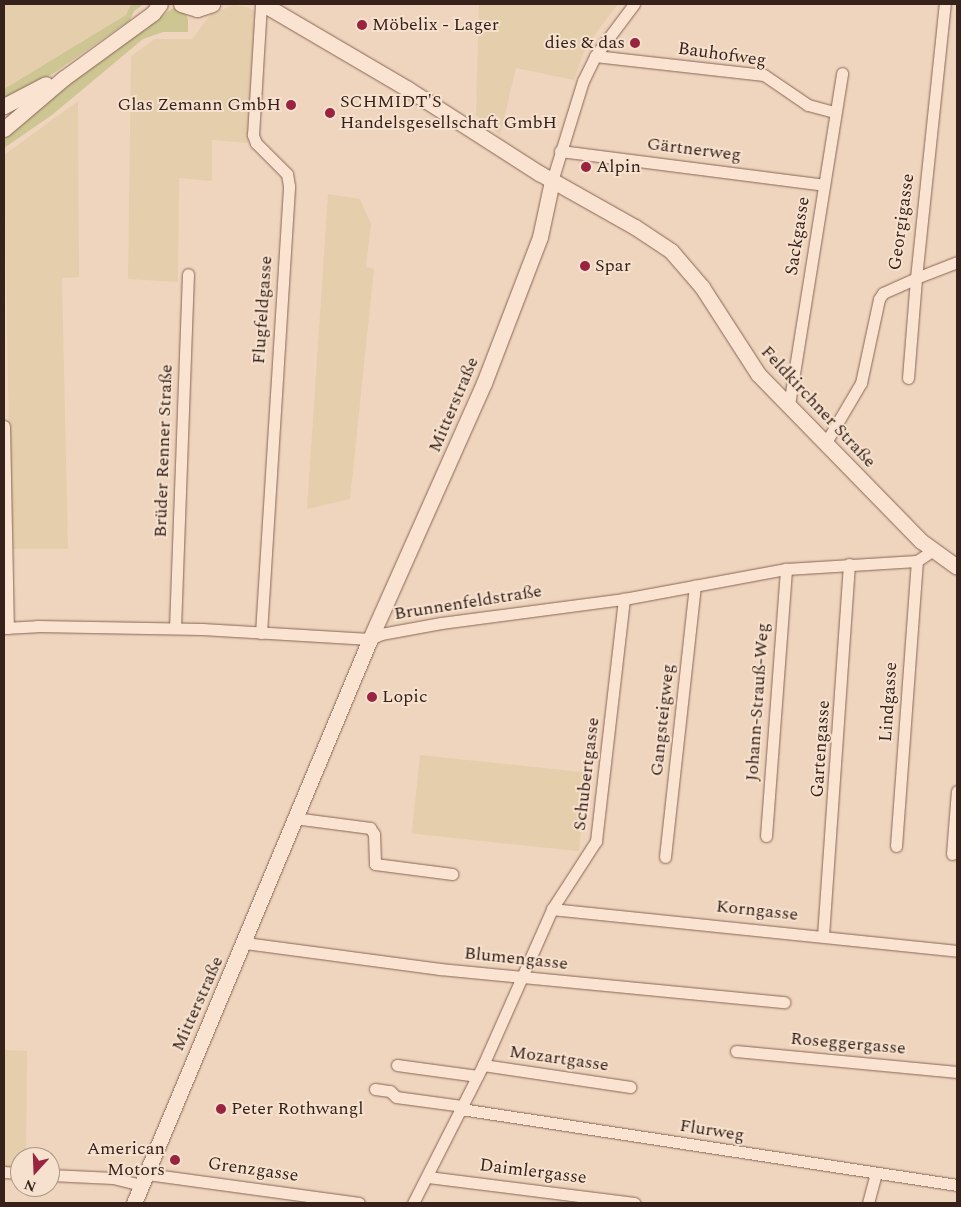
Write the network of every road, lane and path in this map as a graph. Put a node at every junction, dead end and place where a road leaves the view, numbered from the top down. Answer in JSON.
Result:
{"nodes":[{"id":1,"x":179,"y":4,"type":"edge"},
{"id":2,"x":212,"y":4,"type":"edge"},
{"id":3,"x":262,"y":4,"type":"edge"},
{"id":4,"x":634,"y":4,"type":"edge"},
{"id":5,"x":945,"y":4,"type":"edge"},
{"id":6,"x":157,"y":8,"type":"edge"},
{"id":7,"x":595,"y":56,"type":"junction"},
{"id":8,"x":842,"y":73,"type":"dead end"},
{"id":9,"x":64,"y":78,"type":"junction"},
{"id":10,"x":33,"y":104,"type":"junction"},
{"id":11,"x":4,"y":106,"type":"edge"},
{"id":12,"x":835,"y":112,"type":"junction"},
{"id":13,"x":4,"y":118,"type":"edge"},
{"id":14,"x":4,"y":129,"type":"edge"},
{"id":15,"x":560,"y":151,"type":"junction"},
{"id":16,"x":552,"y":181,"type":"junction"},
{"id":17,"x":824,"y":185,"type":"junction"},
{"id":18,"x":957,"y":262,"type":"edge"},
{"id":19,"x":188,"y":274,"type":"dead end"},
{"id":20,"x":916,"y":278,"type":"junction"},
{"id":21,"x":908,"y":378,"type":"dead end"},
{"id":22,"x":789,"y":405,"type":"junction"},
{"id":23,"x":4,"y":426,"type":"edge"},
{"id":24,"x":825,"y":444,"type":"junction"},
{"id":25,"x":932,"y":551,"type":"junction"},
{"id":26,"x":917,"y":561,"type":"junction"},
{"id":27,"x":849,"y":564,"type":"junction"},
{"id":28,"x":957,"y":567,"type":"edge"},
{"id":29,"x":786,"y":569,"type":"junction"},
{"id":30,"x":695,"y":586,"type":"junction"},
{"id":31,"x":624,"y":599,"type":"junction"},
{"id":32,"x":6,"y":628,"type":"edge"},
{"id":33,"x":175,"y":628,"type":"junction"},
{"id":34,"x":261,"y":633,"type":"junction"},
{"id":35,"x":370,"y":639,"type":"junction"},
{"id":36,"x":957,"y":791,"type":"edge"},
{"id":37,"x":294,"y":818,"type":"junction"},
{"id":38,"x":766,"y":836,"type":"dead end"},
{"id":39,"x":896,"y":846,"type":"dead end"},
{"id":40,"x":952,"y":854,"type":"dead end"},
{"id":41,"x":665,"y":857,"type":"dead end"},
{"id":42,"x":452,"y":874,"type":"dead end"},
{"id":43,"x":552,"y":909,"type":"junction"},
{"id":44,"x":823,"y":936,"type":"junction"},
{"id":45,"x":245,"y":943,"type":"junction"},
{"id":46,"x":957,"y":951,"type":"edge"},
{"id":47,"x":522,"y":978,"type":"junction"},
{"id":48,"x":784,"y":1002,"type":"dead end"},
{"id":49,"x":736,"y":1051,"type":"dead end"},
{"id":50,"x":397,"y":1065,"type":"dead end"},
{"id":51,"x":480,"y":1070,"type":"junction"},
{"id":52,"x":957,"y":1072,"type":"edge"},
{"id":53,"x":630,"y":1087,"type":"dead end"},
{"id":54,"x":375,"y":1089,"type":"dead end"},
{"id":55,"x":462,"y":1108,"type":"junction"},
{"id":56,"x":876,"y":1174,"type":"junction"},
{"id":57,"x":60,"y":1175,"type":"edge"},
{"id":58,"x":428,"y":1177,"type":"junction"},
{"id":59,"x":144,"y":1179,"type":"junction"},
{"id":60,"x":957,"y":1185,"type":"edge"},
{"id":61,"x":134,"y":1203,"type":"edge"},
{"id":62,"x":356,"y":1203,"type":"edge"},
{"id":63,"x":413,"y":1203,"type":"edge"},
{"id":64,"x":634,"y":1203,"type":"edge"},
{"id":65,"x":868,"y":1203,"type":"edge"}],
"edges":[{"from":1,"to":2,"type":"main road"},
{"from":1,"to":6,"type":"main road"},
{"from":3,"to":16,"type":"main road","name":"Feldkirchner Straße"},
{"from":3,"to":34,"type":"street","name":"Flugfeldgasse"},
{"from":4,"to":7,"type":"street","name":"Mitterstraße"},
{"from":5,"to":20,"type":"street","name":"Georgigasse"},
{"from":6,"to":9,"type":"main road"},
{"from":7,"to":12,"type":"street","name":"Bauhofweg"},
{"from":7,"to":15,"type":"street","name":"Mitterstraße"},
{"from":8,"to":12,"type":"street","name":"Sackgasse"},
{"from":9,"to":10,"type":"main road"},
{"from":9,"to":11,"type":"main road"},
{"from":10,"to":13,"type":"main road"},
{"from":10,"to":14,"type":"main road"},
{"from":12,"to":17,"type":"street","name":"Sackgasse"},
{"from":15,"to":16,"type":"street","name":"Mitterstraße"},
{"from":15,"to":17,"type":"street","name":"Gärtnerweg"},
{"from":16,"to":22,"type":"main road","name":"Feldkirchner Straße"},
{"from":16,"to":35,"type":"main road","name":"Mitterstraße"},
{"from":17,"to":22,"type":"street","name":"Sackgasse"},
{"from":18,"to":20,"type":"street"},
{"from":19,"to":33,"type":"street","name":"Brüder Renner Straße"},
{"from":20,"to":21,"type":"street"},
{"from":20,"to":24,"type":"street","name":"Georgigasse"},
{"from":22,"to":24,"type":"main road","name":"Feldkirchner Straße"},
{"from":23,"to":32,"type":"street"},
{"from":24,"to":25,"type":"main road","name":"Feldkirchner Straße"},
{"from":25,"to":26,"type":"street"},
{"from":25,"to":28,"type":"main road","name":"Feldkirchner Straße"},
{"from":26,"to":27,"type":"street","name":"Brunnenfeldstraße"},
{"from":26,"to":39,"type":"street","name":"Lindgasse"},
{"from":27,"to":29,"type":"street","name":"Brunnenfeldstraße"},
{"from":27,"to":44,"type":"street","name":"Gartengasse"},
{"from":29,"to":30,"type":"street","name":"Brunnenfeldstraße"},
{"from":29,"to":38,"type":"street","name":"Johann-Strauß-Weg"},
{"from":30,"to":31,"type":"street","name":"Brunnenfeldstraße"},
{"from":30,"to":41,"type":"street","name":"Gangsteigweg"},
{"from":31,"to":35,"type":"street","name":"Brunnenfeldstraße"},
{"from":31,"to":43,"type":"street","name":"Schubertgasse"},
{"from":32,"to":33,"type":"street","name":"Brunnenfeldstraße"},
{"from":33,"to":34,"type":"street","name":"Brunnenfeldstraße"},
{"from":34,"to":35,"type":"street","name":"Brunnenfeldstraße"},
{"from":35,"to":37,"type":"main road","name":"Mitterstraße"},
{"from":36,"to":40,"type":"street"},
{"from":37,"to":42,"type":"street"},
{"from":37,"to":45,"type":"main road","name":"Mitterstraße"},
{"from":43,"to":44,"type":"street","name":"Korngasse"},
{"from":43,"to":47,"type":"street","name":"Schubertgasse"},
{"from":44,"to":46,"type":"street","name":"Korngasse"},
{"from":45,"to":47,"type":"street","name":"Blumengasse"},
{"from":45,"to":59,"type":"main road","name":"Mitterstraße"},
{"from":47,"to":48,"type":"street","name":"Blumengasse"},
{"from":47,"to":51,"type":"street","name":"Schubertgasse"},
{"from":49,"to":52,"type":"street","name":"Roseggergasse"},
{"from":50,"to":51,"type":"street"},
{"from":51,"to":53,"type":"street","name":"Mozartgasse"},
{"from":51,"to":55,"type":"street","name":"Schubertgasse"},
{"from":54,"to":55,"type":"street","name":"Flurweg"},
{"from":55,"to":56,"type":"street","name":"Flurweg"},
{"from":55,"to":58,"type":"street","name":"Schubertgasse"},
{"from":56,"to":60,"type":"street","name":"Flurweg"},
{"from":56,"to":65,"type":"street"},
{"from":57,"to":59,"type":"street","name":"Grenzgasse"},
{"from":58,"to":63,"type":"street","name":"Schubertgasse"},
{"from":58,"to":64,"type":"street","name":"Daimlergasse"},
{"from":59,"to":61,"type":"main road","name":"Mitterstraße"},
{"from":59,"to":62,"type":"street","name":"Grenzgasse"}]}
